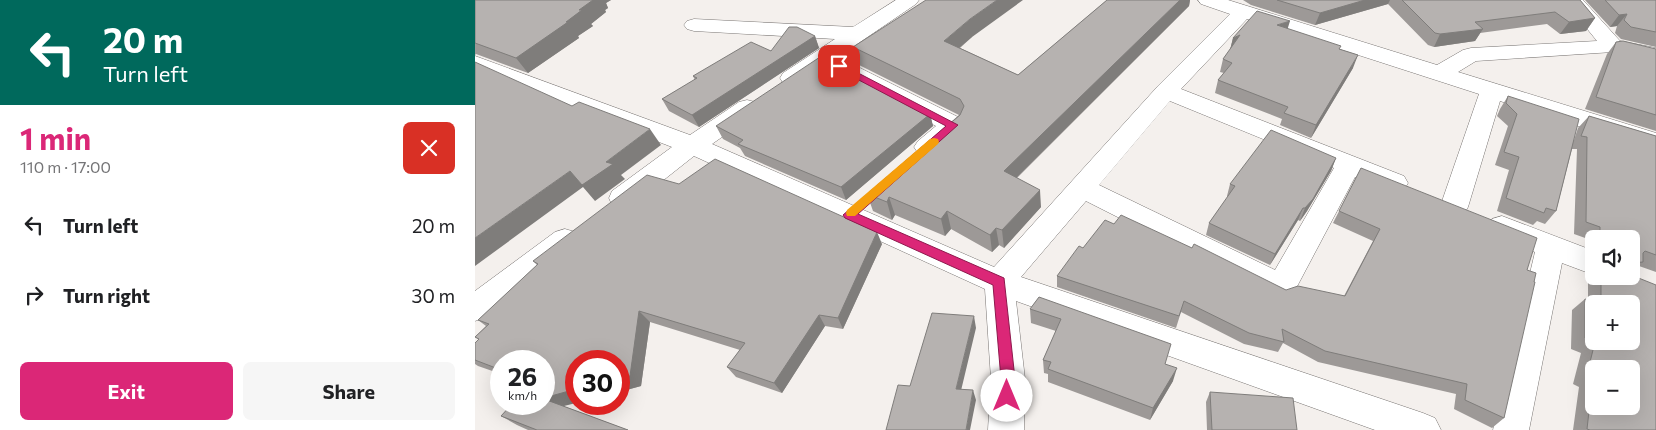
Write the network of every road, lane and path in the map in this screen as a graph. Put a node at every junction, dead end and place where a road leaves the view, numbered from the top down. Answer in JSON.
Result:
{"nodes":[{"id":1,"x":909,"y":0,"type":"edge"},
{"id":2,"x":1208,"y":0,"type":"edge"},
{"id":3,"x":1568,"y":0,"type":"edge"},
{"id":4,"x":1243,"y":12,"type":"junction"},
{"id":5,"x":694,"y":25,"type":"dead end"},
{"id":6,"x":858,"y":34,"type":"junction"},
{"id":7,"x":1613,"y":46,"type":"junction"},
{"id":8,"x":1656,"y":55,"type":"edge"},
{"id":9,"x":823,"y":58,"type":"junction"},
{"id":10,"x":475,"y":63,"type":"edge"},
{"id":11,"x":1438,"y":74,"type":"junction"},
{"id":12,"x":1166,"y":91,"type":"junction"},
{"id":13,"x":1492,"y":91,"type":"junction"},
{"id":14,"x":1656,"y":142,"type":"edge"},
{"id":15,"x":692,"y":145,"type":"junction"},
{"id":16,"x":909,"y":163,"type":"edge"},
{"id":17,"x":1349,"y":164,"type":"junction"},
{"id":18,"x":1081,"y":187,"type":"junction"},
{"id":19,"x":1436,"y":200,"type":"junction"},
{"id":20,"x":1551,"y":247,"type":"junction"},
{"id":21,"x":1585,"y":260,"type":"edge"},
{"id":22,"x":999,"y":282,"type":"junction"},
{"id":23,"x":475,"y":308,"type":"edge"},
{"id":24,"x":1006,"y":430,"type":"edge"},
{"id":25,"x":1423,"y":430,"type":"edge"},
{"id":26,"x":1511,"y":430,"type":"edge"}],
"edges":[{"from":1,"to":6,"type":"street"},
{"from":2,"to":4,"type":"street"},
{"from":3,"to":7,"type":"street"},
{"from":4,"to":11,"type":"street"},
{"from":4,"to":12,"type":"street"},
{"from":5,"to":6,"type":"street"},
{"from":6,"to":9,"type":"street"},
{"from":7,"to":8,"type":"street"},
{"from":7,"to":11,"type":"street"},
{"from":9,"to":15,"type":"street"},
{"from":9,"to":16,"type":"street"},
{"from":10,"to":15,"type":"street"},
{"from":11,"to":13,"type":"street"},
{"from":12,"to":17,"type":"street"},
{"from":12,"to":18,"type":"street"},
{"from":13,"to":14,"type":"street"},
{"from":13,"to":19,"type":"street"},
{"from":15,"to":22,"type":"street"},
{"from":15,"to":23,"type":"street"},
{"from":17,"to":18,"type":"street"},
{"from":17,"to":19,"type":"street"},
{"from":18,"to":22,"type":"street"},
{"from":19,"to":20,"type":"street"},
{"from":20,"to":21,"type":"street"},
{"from":20,"to":26,"type":"street"},
{"from":22,"to":24,"type":"street"},
{"from":22,"to":25,"type":"street"}]}
